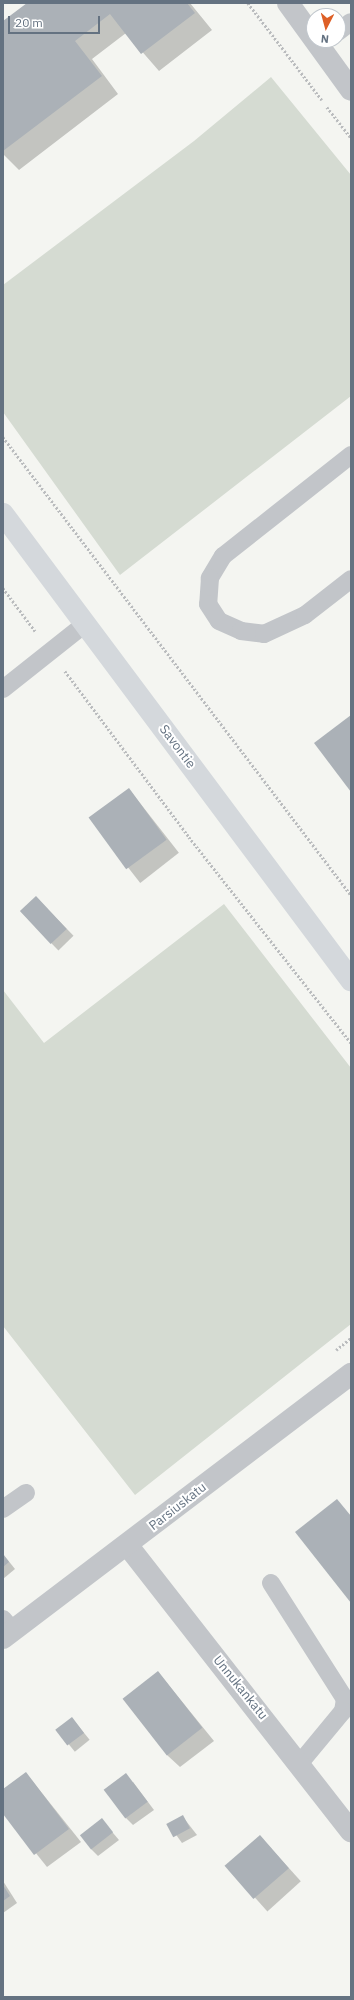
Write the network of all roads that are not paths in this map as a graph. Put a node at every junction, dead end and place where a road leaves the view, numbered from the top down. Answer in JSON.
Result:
{"nodes":[{"id":1,"x":288,"y":3,"type":"edge"},
{"id":2,"x":306,"y":24,"type":"edge"},
{"id":3,"x":326,"y":48,"type":"edge"},
{"id":4,"x":351,"y":90,"type":"edge"},
{"id":5,"x":351,"y":455,"type":"edge"},
{"id":6,"x":3,"y":514,"type":"edge"},
{"id":7,"x":351,"y":579,"type":"edge"},
{"id":8,"x":85,"y":624,"type":"junction"},
{"id":9,"x":3,"y":689,"type":"edge"},
{"id":10,"x":351,"y":980,"type":"edge"},
{"id":11,"x":351,"y":1374,"type":"edge"},
{"id":12,"x":26,"y":1493,"type":"dead end"},
{"id":13,"x":3,"y":1509,"type":"edge"},
{"id":14,"x":128,"y":1546,"type":"junction"},
{"id":15,"x":271,"y":1583,"type":"dead end"},
{"id":16,"x":6,"y":1629,"type":"edge"},
{"id":17,"x":300,"y":1763,"type":"junction"},
{"id":18,"x":351,"y":1831,"type":"edge"}],
"edges":[{"from":1,"to":2,"type":"street"},
{"from":3,"to":4,"type":"street"},
{"from":5,"to":7,"type":"lane"},
{"from":6,"to":8,"type":"street","name":"Savontie"},
{"from":8,"to":9,"type":"lane"},
{"from":8,"to":10,"type":"street","name":"Savontie"},
{"from":11,"to":14,"type":"street","name":"Parsiuskatu"},
{"from":12,"to":13,"type":"lane"},
{"from":14,"to":16,"type":"street","name":"Parsiuskatu"},
{"from":14,"to":17,"type":"street","name":"Unnukankatu"},
{"from":15,"to":17,"type":"lane"},
{"from":17,"to":18,"type":"street","name":"Unnukankatu"}]}
